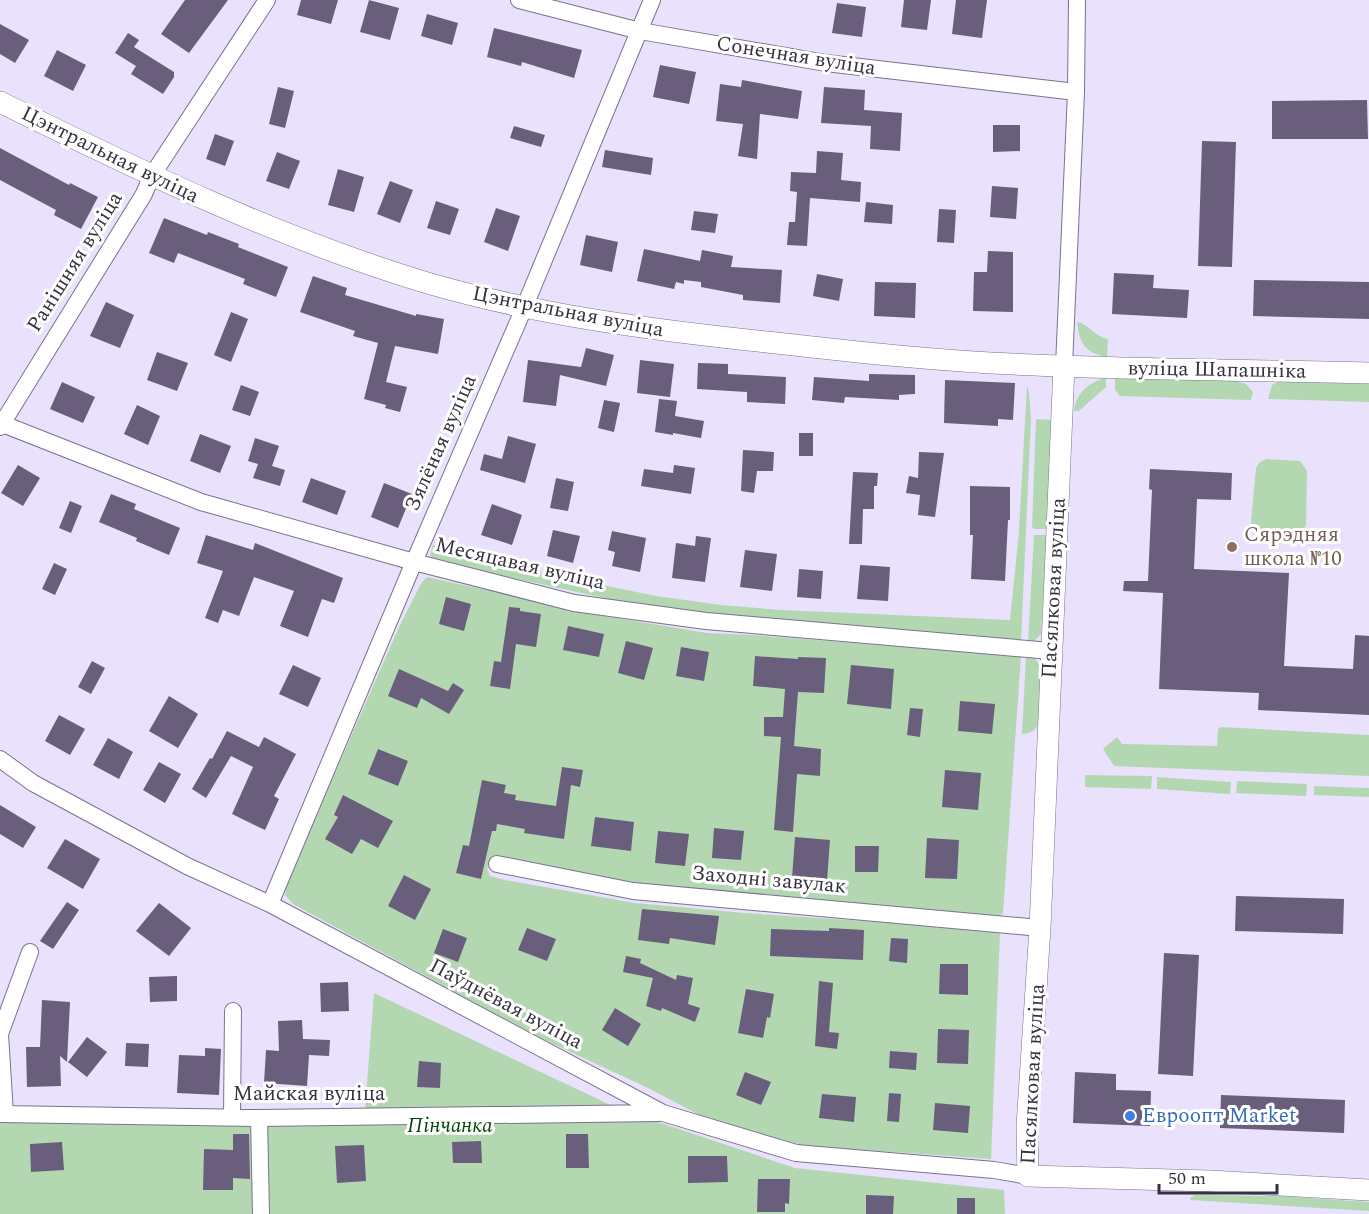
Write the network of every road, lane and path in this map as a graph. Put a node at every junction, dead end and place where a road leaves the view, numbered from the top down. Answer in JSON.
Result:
{"nodes":[{"id":1,"x":267,"y":0,"type":"edge"},
{"id":2,"x":519,"y":0,"type":"edge"},
{"id":3,"x":652,"y":0,"type":"edge"},
{"id":4,"x":1077,"y":0,"type":"edge"},
{"id":5,"x":640,"y":31,"type":"junction"},
{"id":6,"x":1076,"y":92,"type":"junction"},
{"id":7,"x":0,"y":102,"type":"edge"},
{"id":8,"x":151,"y":177,"type":"junction"},
{"id":9,"x":524,"y":308,"type":"junction"},
{"id":10,"x":1064,"y":366,"type":"junction"},
{"id":11,"x":1369,"y":373,"type":"edge"},
{"id":12,"x":1,"y":425,"type":"edge"},
{"id":13,"x":414,"y":562,"type":"junction"},
{"id":14,"x":1051,"y":651,"type":"junction"},
{"id":15,"x":0,"y":759,"type":"edge"},
{"id":16,"x":497,"y":864,"type":"dead end"},
{"id":17,"x":270,"y":904,"type":"junction"},
{"id":18,"x":1040,"y":928,"type":"junction"},
{"id":19,"x":30,"y":952,"type":"dead end"},
{"id":20,"x":233,"y":1011,"type":"dead end"},
{"id":21,"x":0,"y":1034,"type":"edge"},
{"id":22,"x":3,"y":1108,"type":"edge"},
{"id":23,"x":663,"y":1113,"type":"junction"},
{"id":24,"x":232,"y":1117,"type":"junction"},
{"id":25,"x":259,"y":1118,"type":"junction"},
{"id":26,"x":1028,"y":1176,"type":"junction"},
{"id":27,"x":1369,"y":1190,"type":"edge"},
{"id":28,"x":261,"y":1214,"type":"edge"}],
"edges":[{"from":1,"to":8,"type":"street","name":"Ранішняя вуліца"},
{"from":2,"to":5,"type":"street","name":"Сонечная вуліца"},
{"from":3,"to":5,"type":"street","name":"Зялёная вуліца"},
{"from":4,"to":6,"type":"street","name":"Пасялковая вуліца"},
{"from":5,"to":6,"type":"street","name":"Сонечная вуліца"},
{"from":5,"to":9,"type":"street","name":"Зялёная вуліца"},
{"from":6,"to":10,"type":"street","name":"Пасялковая вуліца"},
{"from":7,"to":8,"type":"street","name":"Цэнтральная вуліца"},
{"from":8,"to":9,"type":"street","name":"Цэнтральная вуліца"},
{"from":8,"to":12,"type":"street","name":"Ранішняя вуліца"},
{"from":9,"to":10,"type":"street","name":"Цэнтральная вуліца"},
{"from":9,"to":13,"type":"street","name":"Зялёная вуліца"},
{"from":10,"to":11,"type":"street","name":"вуліца Шапашніка"},
{"from":10,"to":14,"type":"street","name":"Пасялковая вуліца"},
{"from":12,"to":13,"type":"street","name":"Месяцавая вуліца"},
{"from":13,"to":14,"type":"street","name":"Месяцавая вуліца"},
{"from":13,"to":17,"type":"street","name":"Зялёная вуліца"},
{"from":14,"to":18,"type":"street","name":"Пасялковая вуліца"},
{"from":15,"to":17,"type":"street","name":"Паўднёвая вуліца"},
{"from":16,"to":18,"type":"street","name":"Заходні завулак"},
{"from":17,"to":23,"type":"street","name":"Паўднёвая вуліца"},
{"from":18,"to":26,"type":"street","name":"Пасялковая вуліца"},
{"from":19,"to":21,"type":"street"},
{"from":20,"to":24,"type":"street"},
{"from":21,"to":22,"type":"street"},
{"from":22,"to":24,"type":"street","name":"Майская вуліца"},
{"from":23,"to":25,"type":"street","name":"Майская вуліца"},
{"from":23,"to":26,"type":"street","name":"Паўднёвая вуліца"},
{"from":24,"to":25,"type":"street","name":"Майская вуліца"},
{"from":25,"to":28,"type":"street"},
{"from":26,"to":27,"type":"street"}]}
